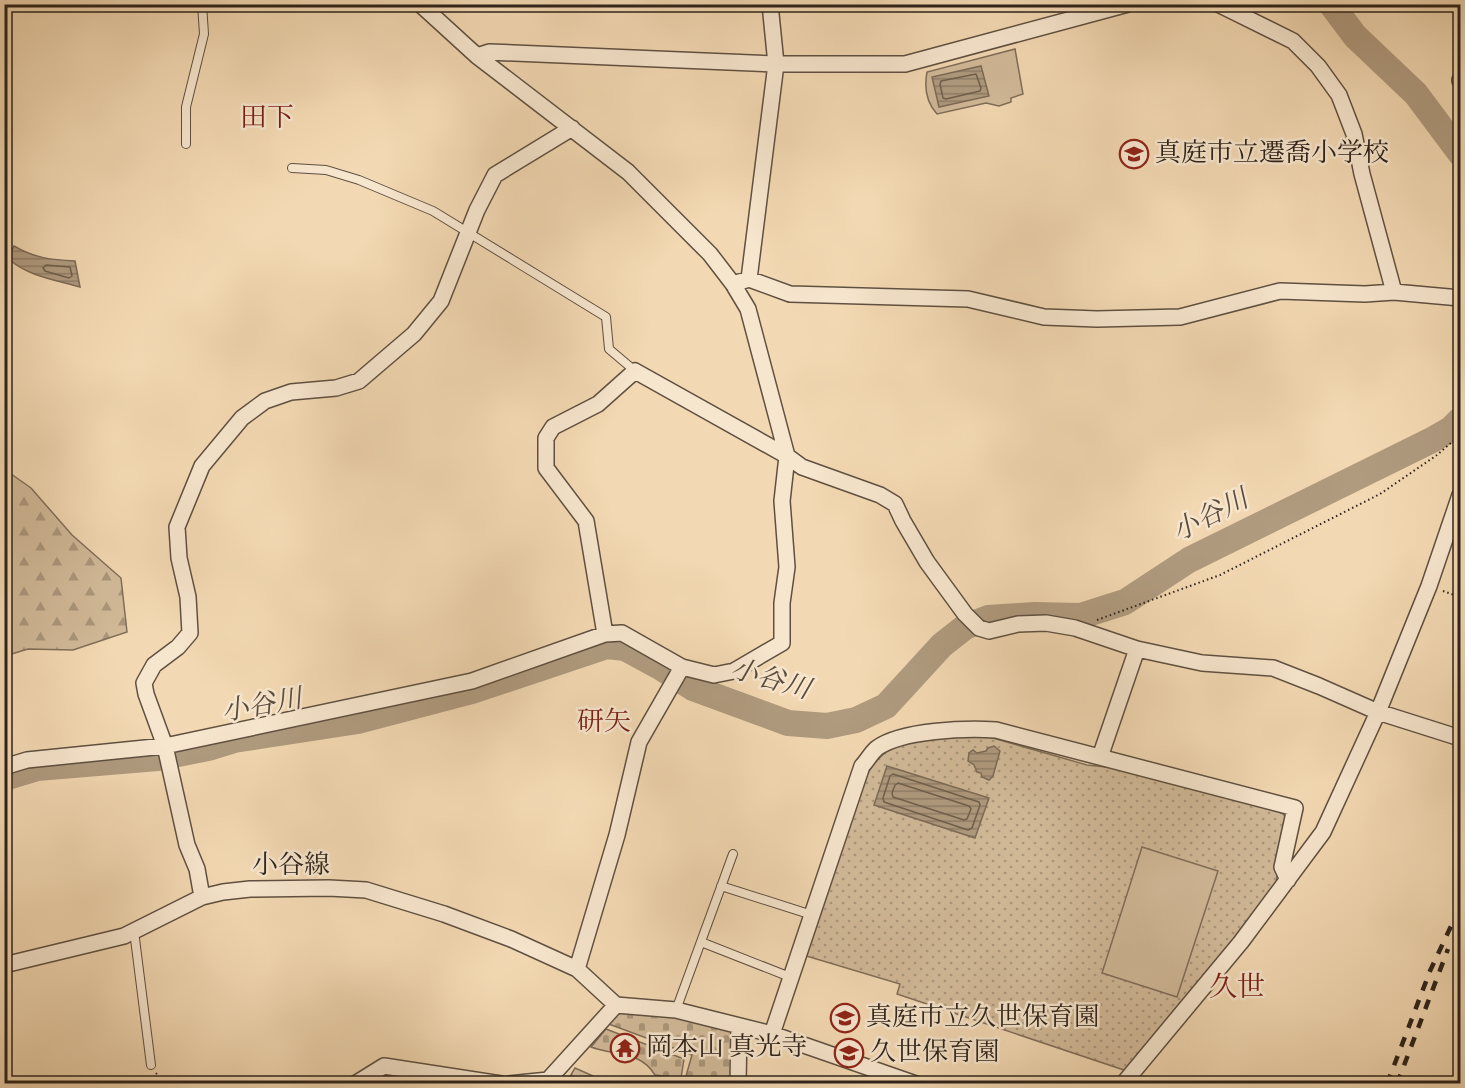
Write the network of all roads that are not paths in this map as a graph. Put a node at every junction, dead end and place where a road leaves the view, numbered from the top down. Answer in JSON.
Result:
{"nodes":[{"id":1,"x":202,"y":4,"type":"edge"},
{"id":2,"x":420,"y":4,"type":"edge"},
{"id":3,"x":770,"y":4,"type":"edge"},
{"id":4,"x":1128,"y":4,"type":"edge"},
{"id":5,"x":1218,"y":4,"type":"edge"},
{"id":6,"x":477,"y":56,"type":"junction"},
{"id":7,"x":776,"y":64,"type":"junction"},
{"id":8,"x":572,"y":128,"type":"junction"},
{"id":9,"x":186,"y":144,"type":"dead end"},
{"id":10,"x":292,"y":168,"type":"dead end"},
{"id":11,"x":468,"y":231,"type":"junction"},
{"id":12,"x":749,"y":279,"type":"junction"},
{"id":13,"x":733,"y":284,"type":"junction"},
{"id":14,"x":1394,"y":292,"type":"junction"},
{"id":15,"x":1461,"y":298,"type":"edge"},
{"id":16,"x":635,"y":371,"type":"junction"},
{"id":17,"x":787,"y":456,"type":"junction"},
{"id":18,"x":1461,"y":495,"type":"edge"},
{"id":19,"x":605,"y":634,"type":"junction"},
{"id":20,"x":1137,"y":649,"type":"junction"},
{"id":21,"x":682,"y":667,"type":"junction"},
{"id":22,"x":1378,"y":712,"type":"junction"},
{"id":23,"x":1461,"y":738,"type":"edge"},
{"id":24,"x":165,"y":746,"type":"junction"},
{"id":25,"x":1100,"y":757,"type":"junction"},
{"id":26,"x":4,"y":767,"type":"edge"},
{"id":27,"x":733,"y":854,"type":"dead end"},
{"id":28,"x":1288,"y":880,"type":"junction"},
{"id":29,"x":722,"y":886,"type":"junction"},
{"id":30,"x":202,"y":897,"type":"junction"},
{"id":31,"x":812,"y":915,"type":"junction"},
{"id":32,"x":134,"y":931,"type":"junction"},
{"id":33,"x":701,"y":942,"type":"junction"},
{"id":34,"x":4,"y":965,"type":"edge"},
{"id":35,"x":577,"y":969,"type":"junction"},
{"id":36,"x":790,"y":977,"type":"junction"},
{"id":37,"x":616,"y":1005,"type":"junction"},
{"id":38,"x":676,"y":1011,"type":"junction"},
{"id":39,"x":739,"y":1026,"type":"junction"},
{"id":40,"x":772,"y":1034,"type":"junction"},
{"id":41,"x":151,"y":1065,"type":"road end"},
{"id":42,"x":867,"y":1067,"type":"junction"},
{"id":43,"x":560,"y":1068,"type":"junction"},
{"id":44,"x":355,"y":1083,"type":"edge"},
{"id":45,"x":501,"y":1083,"type":"edge"},
{"id":46,"x":509,"y":1083,"type":"edge"},
{"id":47,"x":556,"y":1083,"type":"edge"},
{"id":48,"x":738,"y":1083,"type":"edge"},
{"id":49,"x":866,"y":1083,"type":"edge"},
{"id":50,"x":916,"y":1083,"type":"edge"},
{"id":51,"x":1123,"y":1083,"type":"edge"}],
"edges":[{"from":1,"to":9,"type":"lane"},
{"from":2,"to":6,"type":"street"},
{"from":3,"to":7,"type":"street"},
{"from":4,"to":7,"type":"street"},
{"from":5,"to":14,"type":"street"},
{"from":6,"to":7,"type":"street"},
{"from":6,"to":8,"type":"street"},
{"from":7,"to":12,"type":"street"},
{"from":8,"to":11,"type":"street"},
{"from":8,"to":13,"type":"street"},
{"from":10,"to":11,"type":"lane"},
{"from":11,"to":16,"type":"lane"},
{"from":11,"to":24,"type":"street"},
{"from":12,"to":13,"type":"street"},
{"from":12,"to":14,"type":"street"},
{"from":13,"to":17,"type":"street"},
{"from":14,"to":15,"type":"street"},
{"from":16,"to":17,"type":"street"},
{"from":16,"to":19,"type":"street"},
{"from":17,"to":20,"type":"street"},
{"from":17,"to":21,"type":"street"},
{"from":18,"to":22,"type":"street"},
{"from":19,"to":21,"type":"street"},
{"from":19,"to":24,"type":"street"},
{"from":20,"to":22,"type":"street"},
{"from":20,"to":25,"type":"street"},
{"from":21,"to":35,"type":"street"},
{"from":22,"to":23,"type":"street"},
{"from":22,"to":28,"type":"street"},
{"from":24,"to":26,"type":"street"},
{"from":24,"to":30,"type":"street"},
{"from":25,"to":28,"type":"street"},
{"from":25,"to":31,"type":"street"},
{"from":27,"to":29,"type":"lane"},
{"from":28,"to":51,"type":"street"},
{"from":29,"to":31,"type":"lane"},
{"from":29,"to":33,"type":"lane"},
{"from":30,"to":32,"type":"street","name":"小谷線"},
{"from":30,"to":35,"type":"street","name":"小谷線"},
{"from":31,"to":36,"type":"street"},
{"from":32,"to":34,"type":"street","name":"小谷線"},
{"from":32,"to":41,"type":"lane"},
{"from":33,"to":36,"type":"lane"},
{"from":33,"to":38,"type":"lane"},
{"from":35,"to":37,"type":"street","name":"小谷線"},
{"from":36,"to":40,"type":"street"},
{"from":37,"to":38,"type":"street"},
{"from":37,"to":43,"type":"street"},
{"from":38,"to":39,"type":"street"},
{"from":39,"to":40,"type":"street"},
{"from":39,"to":48,"type":"street"},
{"from":40,"to":42,"type":"street"},
{"from":42,"to":49,"type":"street"},
{"from":42,"to":50,"type":"street"},
{"from":43,"to":46,"type":"street"},
{"from":43,"to":47,"type":"street"},
{"from":44,"to":45,"type":"street"}]}
